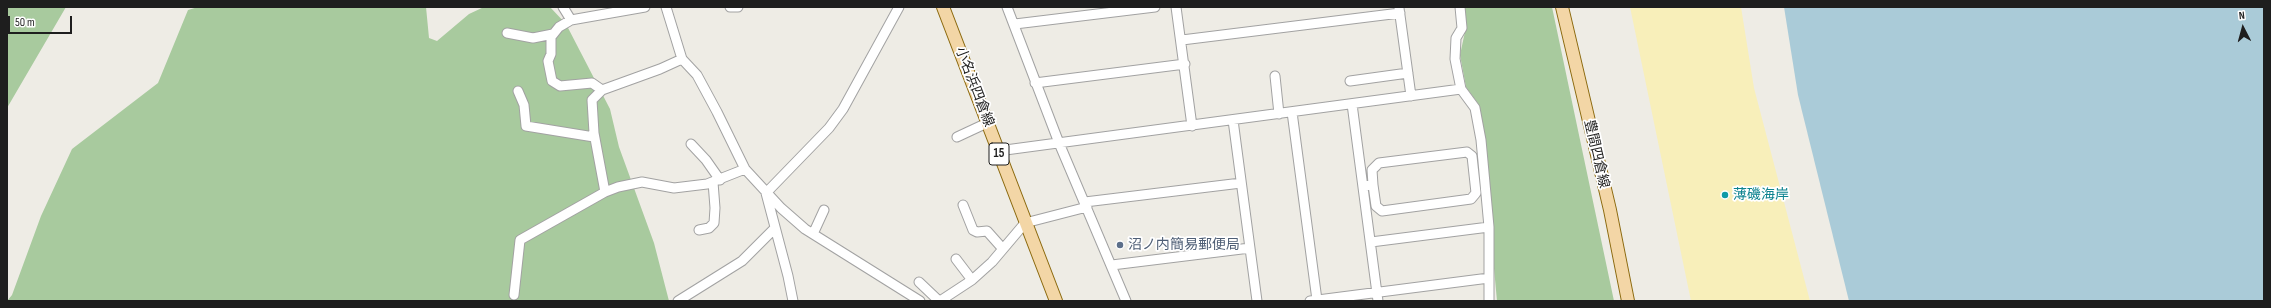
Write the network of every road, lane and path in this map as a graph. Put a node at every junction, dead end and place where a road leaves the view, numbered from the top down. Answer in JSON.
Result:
{"nodes":[{"id":1,"x":563,"y":7,"type":"edge"},
{"id":2,"x":645,"y":7,"type":"edge"},
{"id":3,"x":666,"y":7,"type":"edge"},
{"id":4,"x":730,"y":7,"type":"edge"},
{"id":5,"x":738,"y":7,"type":"edge"},
{"id":6,"x":899,"y":7,"type":"edge"},
{"id":7,"x":944,"y":7,"type":"edge"},
{"id":8,"x":1007,"y":7,"type":"edge"},
{"id":9,"x":1155,"y":7,"type":"edge"},
{"id":10,"x":1176,"y":7,"type":"edge"},
{"id":11,"x":1460,"y":7,"type":"edge"},
{"id":12,"x":1562,"y":7,"type":"edge"},
{"id":13,"x":603,"y":10,"type":"edge"},
{"id":14,"x":1400,"y":10,"type":"edge"},
{"id":15,"x":571,"y":20,"type":"junction"},
{"id":16,"x":1014,"y":24,"type":"junction"},
{"id":17,"x":507,"y":33,"type":"dead end"},
{"id":18,"x":553,"y":34,"type":"junction"},
{"id":19,"x":1182,"y":40,"type":"junction"},
{"id":20,"x":682,"y":58,"type":"junction"},
{"id":21,"x":1185,"y":64,"type":"junction"},
{"id":22,"x":1408,"y":73,"type":"junction"},
{"id":23,"x":1275,"y":76,"type":"dead end"},
{"id":24,"x":1350,"y":81,"type":"dead end"},
{"id":25,"x":1035,"y":83,"type":"junction"},
{"id":26,"x":1461,"y":89,"type":"junction"},
{"id":27,"x":602,"y":90,"type":"junction"},
{"id":28,"x":518,"y":91,"type":"dead end"},
{"id":29,"x":1411,"y":96,"type":"junction"},
{"id":30,"x":1352,"y":104,"type":"junction"},
{"id":31,"x":1292,"y":112,"type":"junction"},
{"id":32,"x":1279,"y":114,"type":"junction"},
{"id":33,"x":1233,"y":120,"type":"junction"},
{"id":34,"x":987,"y":123,"type":"junction"},
{"id":35,"x":1192,"y":126,"type":"junction"},
{"id":36,"x":594,"y":137,"type":"junction"},
{"id":37,"x":957,"y":138,"type":"dead end"},
{"id":38,"x":1059,"y":143,"type":"junction"},
{"id":39,"x":691,"y":144,"type":"dead end"},
{"id":40,"x":998,"y":151,"type":"junction"},
{"id":41,"x":745,"y":169,"type":"junction"},
{"id":42,"x":717,"y":181,"type":"junction"},
{"id":43,"x":1241,"y":183,"type":"junction"},
{"id":44,"x":1373,"y":185,"type":"junction"},
{"id":45,"x":1363,"y":186,"type":"junction"},
{"id":46,"x":605,"y":192,"type":"junction"},
{"id":47,"x":766,"y":193,"type":"junction"},
{"id":48,"x":964,"y":205,"type":"dead end"},
{"id":49,"x":1086,"y":205,"type":"junction"},
{"id":50,"x":824,"y":210,"type":"dead end"},
{"id":51,"x":1025,"y":223,"type":"junction"},
{"id":52,"x":1489,"y":227,"type":"junction"},
{"id":53,"x":774,"y":228,"type":"junction"},
{"id":54,"x":699,"y":230,"type":"dead end"},
{"id":55,"x":814,"y":234,"type":"junction"},
{"id":56,"x":1371,"y":242,"type":"junction"},
{"id":57,"x":1250,"y":248,"type":"junction"},
{"id":58,"x":1003,"y":249,"type":"junction"},
{"id":59,"x":956,"y":259,"type":"dead end"},
{"id":60,"x":1112,"y":265,"type":"junction"},
{"id":61,"x":1489,"y":278,"type":"junction"},
{"id":62,"x":972,"y":280,"type":"junction"},
{"id":63,"x":920,"y":282,"type":"dead end"},
{"id":64,"x":514,"y":294,"type":"dead end"},
{"id":65,"x":1377,"y":297,"type":"edge"},
{"id":66,"x":678,"y":301,"type":"edge"},
{"id":67,"x":793,"y":301,"type":"edge"},
{"id":68,"x":920,"y":301,"type":"edge"},
{"id":69,"x":940,"y":301,"type":"edge"},
{"id":70,"x":1056,"y":301,"type":"edge"},
{"id":71,"x":1126,"y":301,"type":"edge"},
{"id":72,"x":1257,"y":301,"type":"edge"},
{"id":73,"x":1313,"y":301,"type":"edge"},
{"id":74,"x":1489,"y":301,"type":"edge"},
{"id":75,"x":1628,"y":301,"type":"edge"}],
"edges":[{"from":1,"to":15,"type":"street"},
{"from":2,"to":13,"type":"street"},
{"from":3,"to":20,"type":"street"},
{"from":4,"to":5,"type":"street"},
{"from":6,"to":47,"type":"street"},
{"from":7,"to":34,"type":"main road","name":"小名浜四倉線","number":"15"},
{"from":8,"to":16,"type":"street"},
{"from":9,"to":16,"type":"street"},
{"from":10,"to":19,"type":"street"},
{"from":11,"to":26,"type":"street"},
{"from":12,"to":75,"type":"main road","name":"豊間四倉線"},
{"from":13,"to":15,"type":"street"},
{"from":14,"to":19,"type":"street"},
{"from":14,"to":22,"type":"street"},
{"from":15,"to":18,"type":"street"},
{"from":16,"to":25,"type":"street"},
{"from":17,"to":18,"type":"street"},
{"from":18,"to":27,"type":"street"},
{"from":19,"to":21,"type":"street"},
{"from":20,"to":27,"type":"street"},
{"from":20,"to":41,"type":"street"},
{"from":21,"to":25,"type":"street"},
{"from":21,"to":35,"type":"street"},
{"from":22,"to":24,"type":"street"},
{"from":22,"to":29,"type":"street"},
{"from":23,"to":32,"type":"street"},
{"from":25,"to":38,"type":"street"},
{"from":26,"to":29,"type":"street"},
{"from":26,"to":52,"type":"street"},
{"from":27,"to":36,"type":"street"},
{"from":28,"to":36,"type":"street"},
{"from":29,"to":30,"type":"street"},
{"from":30,"to":31,"type":"street"},
{"from":30,"to":45,"type":"street"},
{"from":31,"to":32,"type":"street"},
{"from":31,"to":73,"type":"street"},
{"from":32,"to":33,"type":"street"},
{"from":33,"to":35,"type":"street"},
{"from":33,"to":43,"type":"street"},
{"from":34,"to":37,"type":"street"},
{"from":34,"to":40,"type":"main road","name":"小名浜四倉線","number":"15"},
{"from":35,"to":38,"type":"street"},
{"from":36,"to":46,"type":"street"},
{"from":38,"to":40,"type":"street"},
{"from":38,"to":49,"type":"street"},
{"from":39,"to":42,"type":"street"},
{"from":40,"to":51,"type":"main road","name":"小名浜四倉線","number":"15"},
{"from":41,"to":42,"type":"street"},
{"from":41,"to":47,"type":"street"},
{"from":42,"to":46,"type":"street"},
{"from":42,"to":54,"type":"street"},
{"from":43,"to":49,"type":"street"},
{"from":43,"to":57,"type":"street"},
{"from":44,"to":44,"type":"street"},
{"from":44,"to":45,"type":"street"},
{"from":45,"to":56,"type":"street"},
{"from":46,"to":64,"type":"street"},
{"from":47,"to":53,"type":"street"},
{"from":47,"to":55,"type":"street"},
{"from":48,"to":58,"type":"street"},
{"from":49,"to":51,"type":"street"},
{"from":49,"to":60,"type":"street"},
{"from":50,"to":55,"type":"street"},
{"from":51,"to":58,"type":"street"},
{"from":51,"to":70,"type":"main road","name":"小名浜四倉線","number":"15"},
{"from":52,"to":56,"type":"street"},
{"from":52,"to":61,"type":"street"},
{"from":53,"to":66,"type":"street"},
{"from":53,"to":67,"type":"street"},
{"from":55,"to":68,"type":"street"},
{"from":56,"to":65,"type":"street"},
{"from":57,"to":60,"type":"street"},
{"from":57,"to":72,"type":"street"},
{"from":58,"to":62,"type":"street"},
{"from":59,"to":62,"type":"street"},
{"from":60,"to":71,"type":"street"},
{"from":61,"to":65,"type":"street"},
{"from":61,"to":74,"type":"street"},
{"from":62,"to":69,"type":"street"},
{"from":63,"to":69,"type":"street"},
{"from":65,"to":73,"type":"street"}]}
